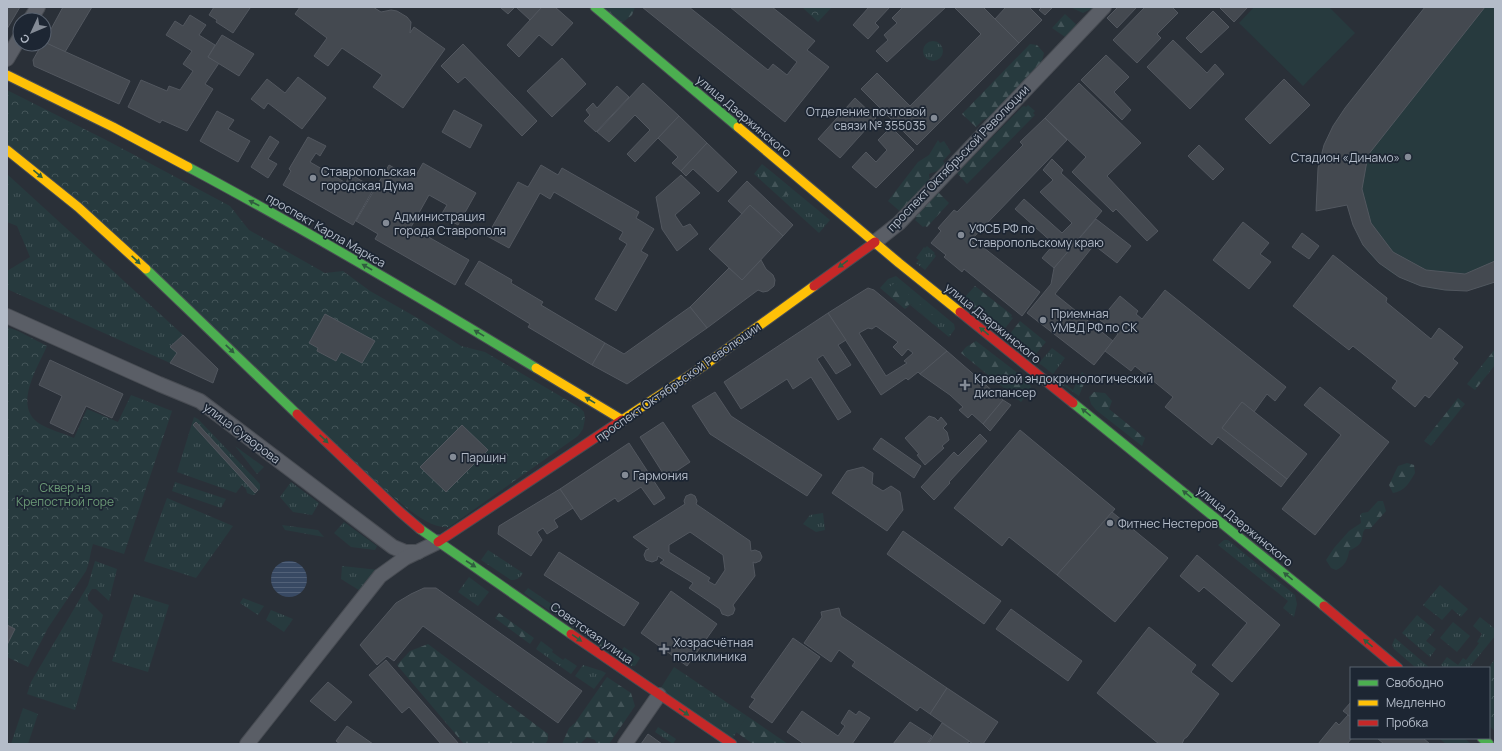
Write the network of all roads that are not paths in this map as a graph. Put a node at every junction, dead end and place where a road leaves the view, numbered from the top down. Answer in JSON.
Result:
{"nodes":[{"id":1,"x":594,"y":7,"type":"edge"},
{"id":2,"x":1104,"y":7,"type":"edge"},
{"id":3,"x":7,"y":75,"type":"edge"},
{"id":4,"x":7,"y":150,"type":"edge"},
{"id":5,"x":875,"y":242,"type":"junction"},
{"id":6,"x":7,"y":316,"type":"edge"},
{"id":7,"x":624,"y":421,"type":"junction"},
{"id":8,"x":438,"y":542,"type":"junction"},
{"id":9,"x":418,"y":552,"type":"junction"},
{"id":10,"x":1397,"y":667,"type":"edge"},
{"id":11,"x":659,"y":695,"type":"junction"},
{"id":12,"x":247,"y":744,"type":"edge"},
{"id":13,"x":625,"y":744,"type":"edge"},
{"id":14,"x":732,"y":744,"type":"edge"}],
"edges":[{"from":1,"to":5,"type":"main road","name":"улица Дзержинского"},
{"from":2,"to":5,"type":"street","name":"проспект Октябрьской Революции"},
{"from":7,"to":3,"type":"main road","name":"проспект Карла Маркса","one_way":true},
{"from":4,"to":8,"type":"main road","one_way":true},
{"from":5,"to":7,"type":"main road","name":"проспект Октябрьской Революции","one_way":true},
{"from":10,"to":5,"type":"main road","name":"улица Дзержинского","one_way":true},
{"from":6,"to":9,"type":"street","name":"улица Суворова"},
{"from":7,"to":8,"type":"main road","name":"проспект Октябрьской Революции"},
{"from":8,"to":9,"type":"street","name":"проспект Октябрьской Революции"},
{"from":8,"to":11,"type":"main road","name":"Советская улица","one_way":true},
{"from":9,"to":12,"type":"street","name":"проспект Октябрьской Революции"},
{"from":11,"to":13,"type":"street"},
{"from":11,"to":14,"type":"main road","name":"Советская улица","one_way":true}]}
